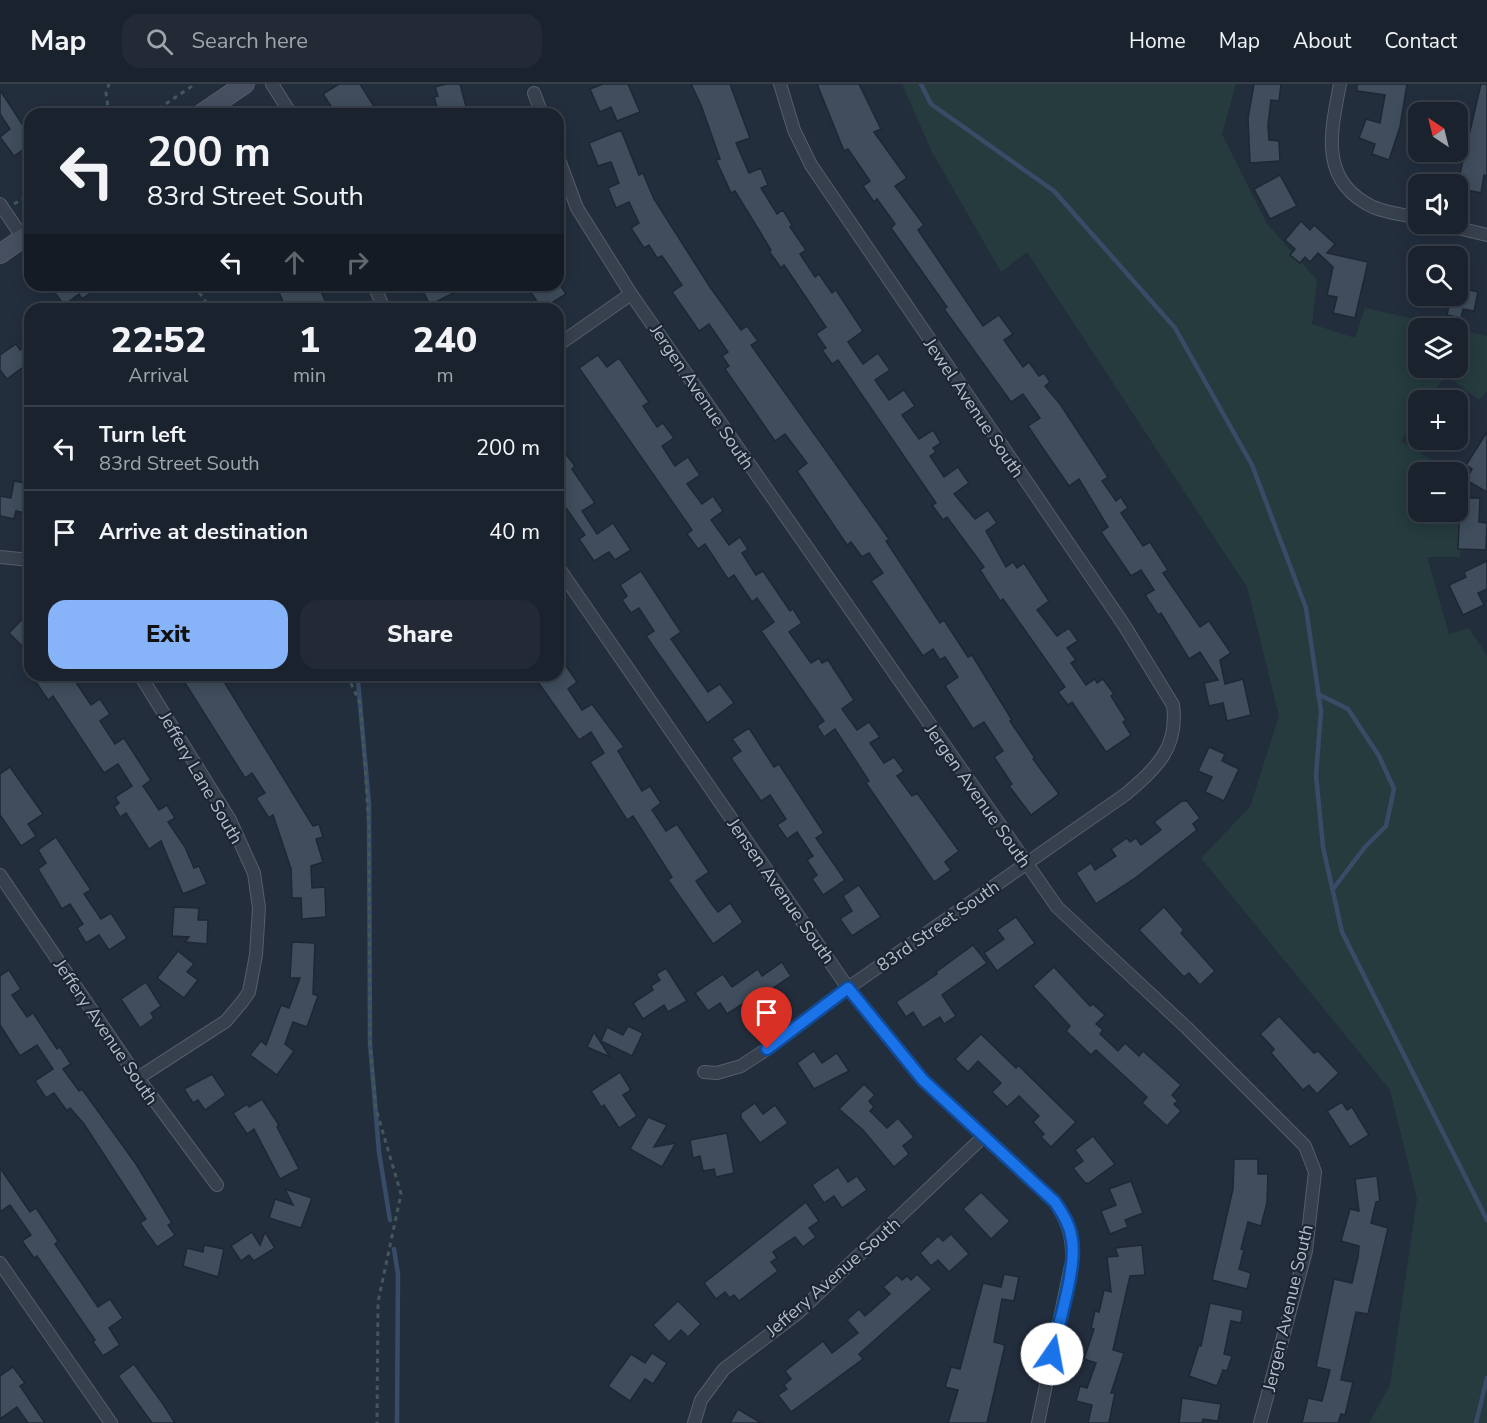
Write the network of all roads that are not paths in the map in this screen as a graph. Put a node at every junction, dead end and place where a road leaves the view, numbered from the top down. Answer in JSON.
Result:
{"nodes":[{"id":1,"x":244,"y":84,"type":"edge"},
{"id":2,"x":272,"y":84,"type":"edge"},
{"id":3,"x":780,"y":84,"type":"edge"},
{"id":4,"x":1340,"y":84,"type":"edge"},
{"id":5,"x":534,"y":93,"type":"dead end"},
{"id":6,"x":210,"y":108,"type":"edge"},
{"id":7,"x":287,"y":108,"type":"edge"},
{"id":8,"x":540,"y":108,"type":"edge"},
{"id":9,"x":564,"y":173,"type":"edge"},
{"id":10,"x":0,"y":204,"type":"edge"},
{"id":11,"x":1408,"y":216,"type":"edge"},
{"id":12,"x":1468,"y":230,"type":"edge"},
{"id":13,"x":24,"y":232,"type":"edge"},
{"id":14,"x":1487,"y":235,"type":"edge"},
{"id":15,"x":24,"y":238,"type":"edge"},
{"id":16,"x":0,"y":254,"type":"edge"},
{"id":17,"x":631,"y":294,"type":"junction"},
{"id":18,"x":564,"y":341,"type":"edge"},
{"id":19,"x":0,"y":557,"type":"edge"},
{"id":20,"x":24,"y":559,"type":"edge"},
{"id":21,"x":564,"y":576,"type":"edge"},
{"id":22,"x":144,"y":681,"type":"edge"},
{"id":23,"x":1174,"y":727,"type":"joint"},
{"id":24,"x":1025,"y":865,"type":"junction"},
{"id":25,"x":0,"y":875,"type":"edge"},
{"id":26,"x":848,"y":988,"type":"junction"},
{"id":27,"x":704,"y":1072,"type":"dead end"},
{"id":28,"x":138,"y":1078,"type":"junction"},
{"id":29,"x":983,"y":1137,"type":"junction"},
{"id":30,"x":217,"y":1185,"type":"dead end"},
{"id":31,"x":0,"y":1263,"type":"edge"},
{"id":32,"x":111,"y":1423,"type":"edge"},
{"id":33,"x":694,"y":1423,"type":"edge"},
{"id":34,"x":1038,"y":1423,"type":"edge"},
{"id":35,"x":1260,"y":1423,"type":"edge"}],
"edges":[{"from":1,"to":6,"type":"main road"},
{"from":2,"to":7,"type":"street"},
{"from":3,"to":23,"type":"street","name":"Jewel Avenue South"},
{"from":4,"to":11,"type":"street"},
{"from":5,"to":8,"type":"street"},
{"from":9,"to":17,"type":"street","name":"Jergen Avenue South"},
{"from":10,"to":13,"type":"street"},
{"from":12,"to":14,"type":"street"},
{"from":15,"to":16,"type":"main road"},
{"from":17,"to":18,"type":"street"},
{"from":17,"to":24,"type":"street","name":"Jergen Avenue South"},
{"from":19,"to":20,"type":"street"},
{"from":21,"to":26,"type":"street","name":"Jensen Avenue South"},
{"from":22,"to":28,"type":"street","name":"Jeffery Lane South"},
{"from":23,"to":24,"type":"street","name":"83rd Street South"},
{"from":24,"to":26,"type":"street","name":"83rd Street South"},
{"from":24,"to":35,"type":"street","name":"Jergen Avenue South"},
{"from":25,"to":28,"type":"street","name":"Jeffery Avenue South"},
{"from":26,"to":27,"type":"street","name":"83rd Street South"},
{"from":26,"to":29,"type":"street","name":"Jensen Avenue South"},
{"from":28,"to":30,"type":"street","name":"Jeffery Avenue South"},
{"from":29,"to":33,"type":"street","name":"Jeffery Avenue South"},
{"from":29,"to":34,"type":"street","name":"Jensen Avenue South"},
{"from":31,"to":32,"type":"street"}]}
